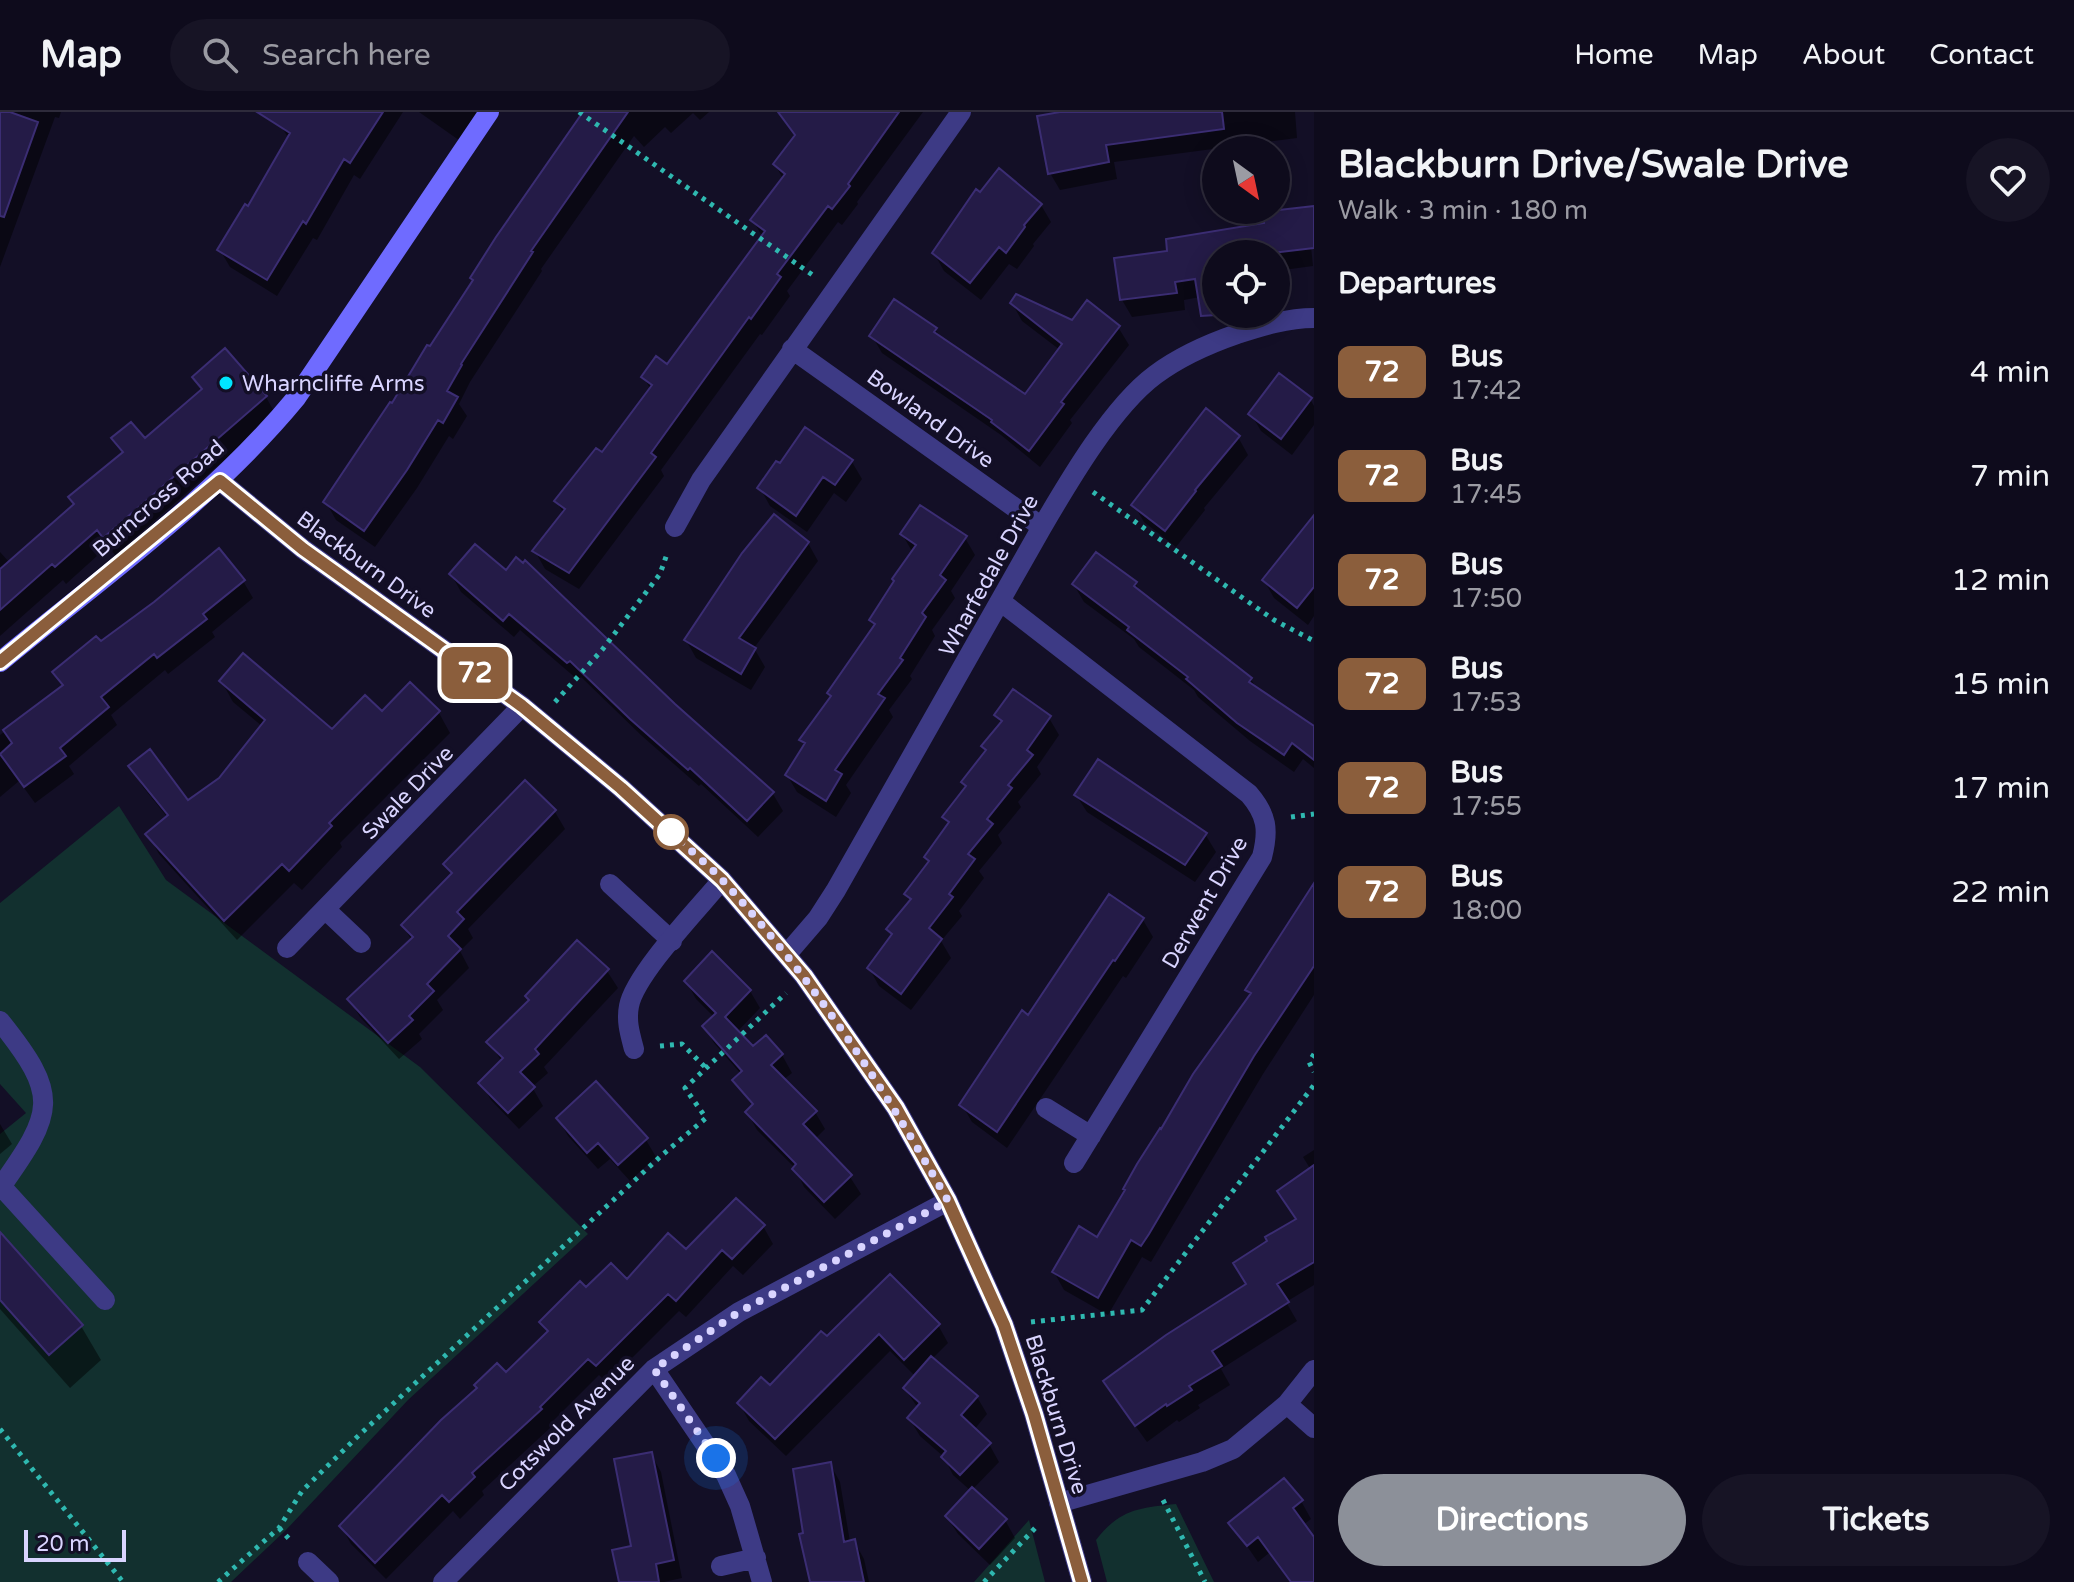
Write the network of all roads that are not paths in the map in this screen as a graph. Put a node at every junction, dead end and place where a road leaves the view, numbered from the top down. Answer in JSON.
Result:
{"nodes":[{"id":1,"x":489,"y":112,"type":"edge"},
{"id":2,"x":961,"y":112,"type":"edge"},
{"id":3,"x":1314,"y":318,"type":"edge"},
{"id":4,"x":792,"y":349,"type":"junction"},
{"id":5,"x":220,"y":481,"type":"junction"},
{"id":6,"x":675,"y":527,"type":"road end"},
{"id":7,"x":1042,"y":527,"type":"junction"},
{"id":8,"x":1000,"y":601,"type":"junction"},
{"id":9,"x":0,"y":662,"type":"edge"},
{"id":10,"x":522,"y":706,"type":"junction"},
{"id":11,"x":722,"y":880,"type":"junction"},
{"id":12,"x":610,"y":884,"type":"dead end"},
{"id":13,"x":326,"y":910,"type":"junction"},
{"id":14,"x":672,"y":941,"type":"junction"},
{"id":15,"x":361,"y":943,"type":"dead end"},
{"id":16,"x":287,"y":948,"type":"dead end"},
{"id":17,"x":787,"y":954,"type":"junction"},
{"id":18,"x":0,"y":1021,"type":"edge"},
{"id":19,"x":634,"y":1049,"type":"road end"},
{"id":20,"x":1046,"y":1108,"type":"dead end"},
{"id":21,"x":1091,"y":1136,"type":"junction"},
{"id":22,"x":1074,"y":1163,"type":"dead end"},
{"id":23,"x":1,"y":1187,"type":"edge"},
{"id":24,"x":948,"y":1201,"type":"junction"},
{"id":25,"x":105,"y":1300,"type":"dead end"},
{"id":26,"x":654,"y":1369,"type":"junction"},
{"id":27,"x":1314,"y":1370,"type":"edge"},
{"id":28,"x":1287,"y":1404,"type":"junction"},
{"id":29,"x":1314,"y":1428,"type":"edge"},
{"id":30,"x":1059,"y":1503,"type":"junction"},
{"id":31,"x":756,"y":1558,"type":"junction"},
{"id":32,"x":308,"y":1562,"type":"dead end"},
{"id":33,"x":721,"y":1566,"type":"dead end"},
{"id":34,"x":329,"y":1582,"type":"edge"},
{"id":35,"x":443,"y":1582,"type":"edge"},
{"id":36,"x":761,"y":1582,"type":"edge"},
{"id":37,"x":1082,"y":1582,"type":"edge"}],
"edges":[{"from":1,"to":5,"type":"main road","name":"Burncross Road"},
{"from":2,"to":4,"type":"street"},
{"from":3,"to":7,"type":"street","name":"Wharfedale Drive"},
{"from":4,"to":6,"type":"street"},
{"from":4,"to":7,"type":"street","name":"Bowland Drive"},
{"from":5,"to":9,"type":"main road","name":"Burncross Road"},
{"from":5,"to":10,"type":"street","name":"Blackburn Drive"},
{"from":7,"to":8,"type":"street","name":"Wharfedale Drive"},
{"from":8,"to":17,"type":"street","name":"Wharfedale Drive"},
{"from":8,"to":21,"type":"street","name":"Derwent Drive"},
{"from":10,"to":11,"type":"street","name":"Blackburn Drive"},
{"from":10,"to":13,"type":"street","name":"Swale Drive"},
{"from":11,"to":14,"type":"street"},
{"from":11,"to":17,"type":"street","name":"Blackburn Drive"},
{"from":12,"to":14,"type":"street"},
{"from":13,"to":15,"type":"street"},
{"from":13,"to":16,"type":"street","name":"Swale Drive"},
{"from":14,"to":19,"type":"street"},
{"from":17,"to":24,"type":"street","name":"Blackburn Drive"},
{"from":18,"to":23,"type":"street"},
{"from":20,"to":21,"type":"street"},
{"from":21,"to":22,"type":"street","name":"Derwent Drive"},
{"from":23,"to":25,"type":"street"},
{"from":24,"to":26,"type":"street","name":"Cotswold Avenue"},
{"from":24,"to":30,"type":"street","name":"Blackburn Drive"},
{"from":26,"to":31,"type":"street"},
{"from":26,"to":35,"type":"street","name":"Cotswold Avenue"},
{"from":27,"to":28,"type":"street"},
{"from":28,"to":29,"type":"street"},
{"from":28,"to":30,"type":"street"},
{"from":30,"to":37,"type":"street","name":"Blackburn Drive"},
{"from":31,"to":33,"type":"street"},
{"from":31,"to":36,"type":"street"},
{"from":32,"to":34,"type":"street"}]}
